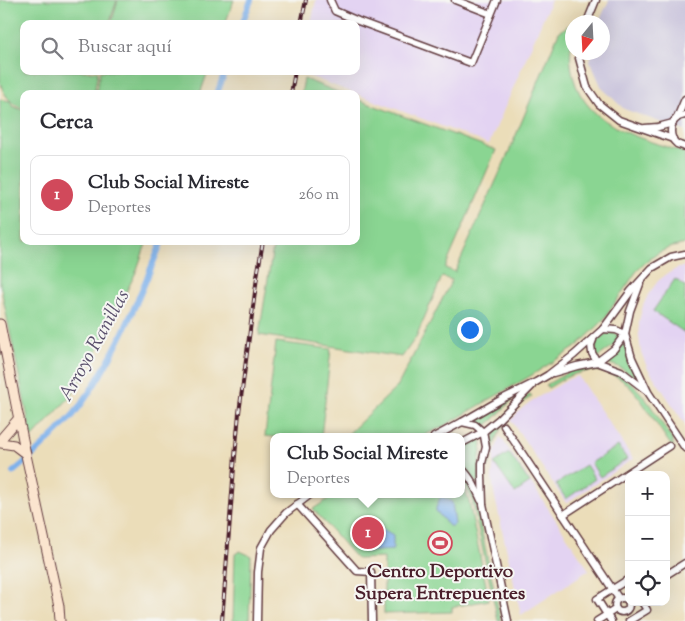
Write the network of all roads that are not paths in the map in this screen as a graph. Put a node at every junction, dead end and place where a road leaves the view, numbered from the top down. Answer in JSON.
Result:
{"nodes":[{"id":1,"x":330,"y":0,"type":"edge"},
{"id":2,"x":455,"y":0,"type":"edge"},
{"id":3,"x":497,"y":0,"type":"edge"},
{"id":4,"x":596,"y":0,"type":"edge"},
{"id":5,"x":491,"y":14,"type":"junction"},
{"id":6,"x":590,"y":15,"type":"edge"},
{"id":7,"x":358,"y":20,"type":"edge"},
{"id":8,"x":360,"y":21,"type":"edge"},
{"id":9,"x":579,"y":60,"type":"edge"},
{"id":10,"x":685,"y":99,"type":"edge"},
{"id":11,"x":685,"y":115,"type":"edge"},
{"id":12,"x":675,"y":121,"type":"junction"},
{"id":13,"x":642,"y":128,"type":"junction"},
{"id":14,"x":673,"y":139,"type":"junction"},
{"id":15,"x":685,"y":147,"type":"edge"},
{"id":16,"x":685,"y":254,"type":"edge"},
{"id":17,"x":644,"y":276,"type":"junction"},
{"id":18,"x":0,"y":326,"type":"edge"},
{"id":19,"x":603,"y":329,"type":"junction"},
{"id":20,"x":625,"y":334,"type":"junction"},
{"id":21,"x":594,"y":338,"type":"junction"},
{"id":22,"x":597,"y":362,"type":"junction"},
{"id":23,"x":548,"y":375,"type":"junction"},
{"id":24,"x":535,"y":382,"type":"junction"},
{"id":25,"x":648,"y":392,"type":"junction"},
{"id":26,"x":19,"y":418,"type":"junction"},
{"id":27,"x":462,"y":422,"type":"junction"},
{"id":28,"x":504,"y":426,"type":"dead end"},
{"id":29,"x":451,"y":428,"type":"junction"},
{"id":30,"x":9,"y":429,"type":"junction"},
{"id":31,"x":21,"y":429,"type":"junction"},
{"id":32,"x":483,"y":432,"type":"junction"},
{"id":33,"x":442,"y":433,"type":"edge"},
{"id":34,"x":448,"y":433,"type":"edge"},
{"id":35,"x":0,"y":440,"type":"edge"},
{"id":36,"x":465,"y":441,"type":"edge"},
{"id":37,"x":0,"y":444,"type":"edge"},
{"id":38,"x":669,"y":446,"type":"dead end"},
{"id":39,"x":685,"y":448,"type":"edge"},
{"id":40,"x":26,"y":455,"type":"junction"},
{"id":41,"x":465,"y":472,"type":"edge"},
{"id":42,"x":305,"y":498,"type":"edge"},
{"id":43,"x":297,"y":504,"type":"junction"},
{"id":44,"x":482,"y":504,"type":"junction"},
{"id":45,"x":563,"y":515,"type":"junction"},
{"id":46,"x":685,"y":563,"type":"edge"},
{"id":47,"x":670,"y":572,"type":"edge"},
{"id":48,"x":625,"y":581,"type":"edge"},
{"id":49,"x":612,"y":589,"type":"junction"},
{"id":50,"x":619,"y":599,"type":"junction"},
{"id":51,"x":625,"y":599,"type":"edge"},
{"id":52,"x":629,"y":606,"type":"edge"},
{"id":53,"x":644,"y":606,"type":"edge"},
{"id":54,"x":616,"y":609,"type":"junction"},
{"id":55,"x":626,"y":610,"type":"junction"},
{"id":56,"x":609,"y":618,"type":"edge"},
{"id":57,"x":630,"y":620,"type":"edge"},
{"id":58,"x":62,"y":621,"type":"edge"},
{"id":59,"x":257,"y":621,"type":"edge"},
{"id":60,"x":372,"y":621,"type":"edge"},
{"id":61,"x":508,"y":621,"type":"edge"},
{"id":62,"x":597,"y":621,"type":"edge"}],
"edges":[{"from":1,"to":7,"type":"street"},
{"from":2,"to":5,"type":"street"},
{"from":3,"to":5,"type":"street"},
{"from":4,"to":6,"type":"street"},
{"from":5,"to":8,"type":"street"},
{"from":9,"to":13,"type":"street"},
{"from":10,"to":12,"type":"street"},
{"from":11,"to":12,"type":"street"},
{"from":12,"to":13,"type":"street"},
{"from":12,"to":14,"type":"street"},
{"from":13,"to":14,"type":"street"},
{"from":14,"to":15,"type":"street"},
{"from":16,"to":17,"type":"street"},
{"from":17,"to":19,"type":"street"},
{"from":17,"to":20,"type":"street"},
{"from":18,"to":26,"type":"main road"},
{"from":19,"to":20,"type":"street"},
{"from":19,"to":21,"type":"street"},
{"from":20,"to":22,"type":"street"},
{"from":20,"to":25,"type":"street"},
{"from":21,"to":22,"type":"street"},
{"from":21,"to":23,"type":"street"},
{"from":22,"to":23,"type":"street"},
{"from":22,"to":25,"type":"street"},
{"from":23,"to":24,"type":"street"},
{"from":24,"to":27,"type":"street"},
{"from":24,"to":32,"type":"street"},
{"from":25,"to":39,"type":"street"},
{"from":26,"to":30,"type":"main road"},
{"from":26,"to":31,"type":"main road"},
{"from":27,"to":29,"type":"street"},
{"from":27,"to":32,"type":"street"},
{"from":28,"to":45,"type":"street"},
{"from":29,"to":33,"type":"street"},
{"from":29,"to":34,"type":"street"},
{"from":30,"to":31,"type":"main road"},
{"from":30,"to":35,"type":"main road"},
{"from":31,"to":37,"type":"main road"},
{"from":31,"to":40,"type":"main road"},
{"from":32,"to":36,"type":"street"},
{"from":32,"to":44,"type":"street"},
{"from":37,"to":40,"type":"main road"},
{"from":38,"to":45,"type":"street"},
{"from":40,"to":58,"type":"main road"},
{"from":41,"to":44,"type":"street"},
{"from":42,"to":43,"type":"street"},
{"from":43,"to":59,"type":"street"},
{"from":43,"to":60,"type":"street"},
{"from":44,"to":61,"type":"street"},
{"from":45,"to":49,"type":"street"},
{"from":46,"to":47,"type":"street"},
{"from":48,"to":49,"type":"street"},
{"from":49,"to":50,"type":"street"},
{"from":49,"to":56,"type":"street"},
{"from":50,"to":51,"type":"street"},
{"from":50,"to":54,"type":"street"},
{"from":52,"to":55,"type":"street"},
{"from":53,"to":57,"type":"street"},
{"from":54,"to":55,"type":"street"},
{"from":54,"to":56,"type":"street"},
{"from":55,"to":57,"type":"street"},
{"from":56,"to":62,"type":"street"}]}
